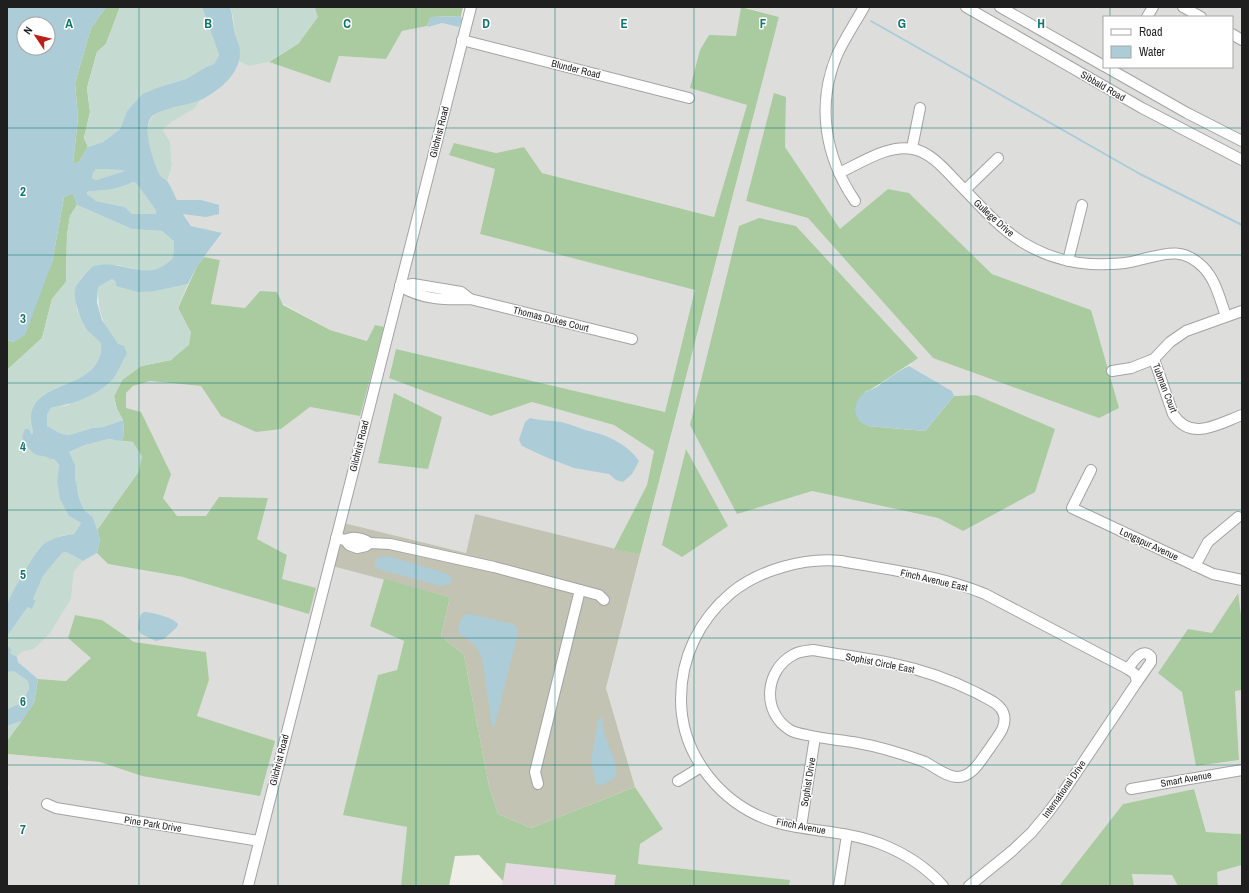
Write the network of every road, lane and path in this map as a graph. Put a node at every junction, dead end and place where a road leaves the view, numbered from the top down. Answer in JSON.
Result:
{"nodes":[{"id":1,"x":471,"y":7,"type":"edge"},
{"id":2,"x":864,"y":7,"type":"edge"},
{"id":3,"x":966,"y":7,"type":"edge"},
{"id":4,"x":1000,"y":7,"type":"edge"},
{"id":5,"x":1153,"y":7,"type":"edge"},
{"id":6,"x":1183,"y":7,"type":"edge"},
{"id":7,"x":1148,"y":16,"type":"edge"},
{"id":8,"x":1199,"y":16,"type":"edge"},
{"id":9,"x":1233,"y":35,"type":"edge"},
{"id":10,"x":462,"y":40,"type":"junction"},
{"id":11,"x":1242,"y":40,"type":"edge"},
{"id":12,"x":1103,"y":66,"type":"edge"},
{"id":13,"x":1117,"y":70,"type":"edge"},
{"id":14,"x":1107,"y":88,"type":"junction"},
{"id":15,"x":689,"y":98,"type":"dead end"},
{"id":16,"x":920,"y":108,"type":"dead end"},
{"id":17,"x":1242,"y":141,"type":"edge"},
{"id":18,"x":912,"y":148,"type":"junction"},
{"id":19,"x":998,"y":158,"type":"dead end"},
{"id":20,"x":1242,"y":160,"type":"edge"},
{"id":21,"x":839,"y":173,"type":"junction"},
{"id":22,"x":965,"y":190,"type":"junction"},
{"id":23,"x":855,"y":201,"type":"dead end"},
{"id":24,"x":1082,"y":205,"type":"dead end"},
{"id":25,"x":1068,"y":261,"type":"junction"},
{"id":26,"x":400,"y":286,"type":"junction"},
{"id":27,"x":1242,"y":311,"type":"edge"},
{"id":28,"x":1226,"y":316,"type":"junction"},
{"id":29,"x":632,"y":339,"type":"dead end"},
{"id":30,"x":1154,"y":359,"type":"junction"},
{"id":31,"x":1112,"y":371,"type":"dead end"},
{"id":32,"x":1242,"y":415,"type":"edge"},
{"id":33,"x":1091,"y":470,"type":"dead end"},
{"id":34,"x":1238,"y":517,"type":"dead end"},
{"id":35,"x":340,"y":539,"type":"junction"},
{"id":36,"x":1195,"y":566,"type":"junction"},
{"id":37,"x":763,"y":575,"type":"joint"},
{"id":38,"x":1242,"y":580,"type":"edge"},
{"id":39,"x":580,"y":590,"type":"junction"},
{"id":40,"x":604,"y":600,"type":"dead end"},
{"id":41,"x":1133,"y":675,"type":"joint"},
{"id":42,"x":815,"y":737,"type":"junction"},
{"id":43,"x":701,"y":767,"type":"junction"},
{"id":44,"x":1242,"y":770,"type":"edge"},
{"id":45,"x":678,"y":781,"type":"dead end"},
{"id":46,"x":538,"y":784,"type":"dead end"},
{"id":47,"x":1131,"y":789,"type":"dead end"},
{"id":48,"x":47,"y":804,"type":"dead end"},
{"id":49,"x":801,"y":827,"type":"junction"},
{"id":50,"x":847,"y":835,"type":"junction"},
{"id":51,"x":259,"y":841,"type":"junction"},
{"id":52,"x":248,"y":886,"type":"edge"},
{"id":53,"x":839,"y":886,"type":"edge"},
{"id":54,"x":944,"y":886,"type":"edge"},
{"id":55,"x":969,"y":886,"type":"edge"}],
"edges":[{"from":1,"to":10,"type":"street","name":"Gilchrist Road"},
{"from":2,"to":21,"type":"street"},
{"from":3,"to":14,"type":"street","name":"Sibbald Road"},
{"from":4,"to":12,"type":"street"},
{"from":5,"to":7,"type":"street"},
{"from":6,"to":8,"type":"street"},
{"from":9,"to":11,"type":"street"},
{"from":10,"to":15,"type":"street","name":"Blunder Road"},
{"from":10,"to":26,"type":"street","name":"Gilchrist Road"},
{"from":13,"to":14,"type":"street"},
{"from":13,"to":17,"type":"street"},
{"from":14,"to":20,"type":"street","name":"Sibbald Road"},
{"from":16,"to":18,"type":"street"},
{"from":18,"to":21,"type":"street","name":"Gullege Drive"},
{"from":18,"to":22,"type":"street","name":"Gullege Drive"},
{"from":19,"to":22,"type":"street"},
{"from":21,"to":23,"type":"street"},
{"from":22,"to":25,"type":"street","name":"Gullege Drive"},
{"from":24,"to":25,"type":"street"},
{"from":25,"to":28,"type":"street","name":"Gullege Drive"},
{"from":26,"to":29,"type":"street","name":"Thomas Dukes Court"},
{"from":26,"to":35,"type":"street","name":"Gilchrist Road"},
{"from":27,"to":28,"type":"street"},
{"from":28,"to":30,"type":"street"},
{"from":30,"to":31,"type":"street"},
{"from":30,"to":32,"type":"street","name":"Tubman Court"},
{"from":33,"to":36,"type":"street","name":"Longspur Avenue"},
{"from":34,"to":36,"type":"street"},
{"from":35,"to":39,"type":"street"},
{"from":35,"to":51,"type":"street","name":"Gilchrist Road"},
{"from":36,"to":38,"type":"street","name":"Longspur Avenue"},
{"from":37,"to":41,"type":"street","name":"Finch Avenue East"},
{"from":37,"to":43,"type":"street","name":"Finch Avenue"},
{"from":39,"to":40,"type":"street"},
{"from":39,"to":46,"type":"street"},
{"from":41,"to":55,"type":"street","name":"International Drive"},
{"from":42,"to":42,"type":"street","name":"Sophist Circle East"},
{"from":42,"to":49,"type":"street","name":"Sophist Drive"},
{"from":43,"to":45,"type":"street"},
{"from":43,"to":49,"type":"street","name":"Finch Avenue"},
{"from":44,"to":47,"type":"street","name":"Smart Avenue"},
{"from":48,"to":51,"type":"street","name":"Pine Park Drive"},
{"from":49,"to":50,"type":"street","name":"Finch Avenue"},
{"from":50,"to":53,"type":"street"},
{"from":50,"to":54,"type":"street","name":"Finch Avenue"},
{"from":51,"to":52,"type":"street","name":"Gilchrist Road"}]}
